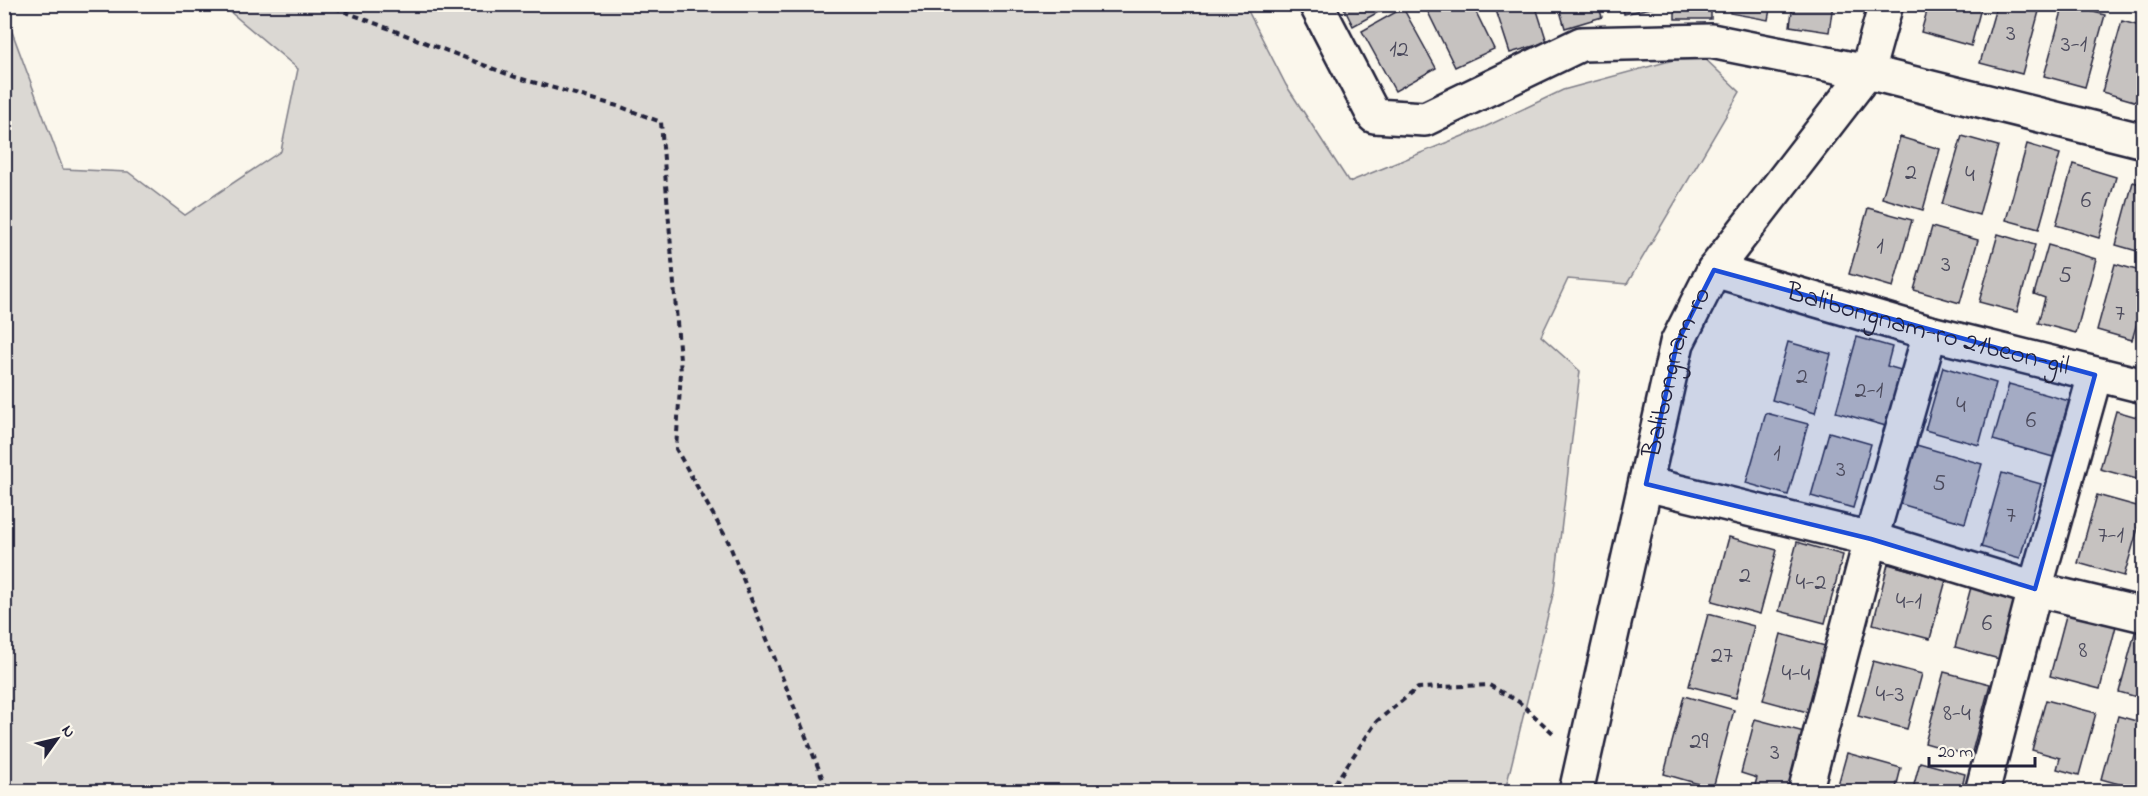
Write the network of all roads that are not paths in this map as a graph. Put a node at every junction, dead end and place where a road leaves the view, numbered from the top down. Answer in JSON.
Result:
{"nodes":[{"id":1,"x":1316,"y":4,"type":"edge"},
{"id":2,"x":1886,"y":4,"type":"edge"},
{"id":3,"x":1868,"y":72,"type":"junction"},
{"id":4,"x":2144,"y":141,"type":"edge"},
{"id":5,"x":1714,"y":270,"type":"junction"},
{"id":6,"x":1929,"y":333,"type":"junction"},
{"id":7,"x":2095,"y":375,"type":"junction"},
{"id":8,"x":2144,"y":386,"type":"edge"},
{"id":9,"x":1646,"y":484,"type":"junction"},
{"id":10,"x":1871,"y":539,"type":"junction"},
{"id":11,"x":2036,"y":589,"type":"junction"},
{"id":12,"x":2144,"y":615,"type":"edge"},
{"id":13,"x":1583,"y":783,"type":"edge"},
{"id":14,"x":1805,"y":792,"type":"edge"},
{"id":15,"x":1982,"y":792,"type":"edge"}],
"edges":[{"from":1,"to":3,"type":"street"},
{"from":2,"to":3,"type":"street","name":"Balibongnam-ro"},
{"from":3,"to":4,"type":"street"},
{"from":3,"to":5,"type":"street","name":"Balibongnam-ro"},
{"from":5,"to":6,"type":"street","name":"Balibongnam-ro 21beon-gil"},
{"from":5,"to":9,"type":"street","name":"Balibongnam-ro"},
{"from":6,"to":7,"type":"street","name":"Balibongnam-ro 21beon-gil"},
{"from":6,"to":10,"type":"street"},
{"from":7,"to":8,"type":"street","name":"Balibongnam-ro 21beon-gil"},
{"from":7,"to":11,"type":"street"},
{"from":9,"to":10,"type":"street"},
{"from":9,"to":13,"type":"street","name":"Balibongnam-ro"},
{"from":10,"to":11,"type":"street"},
{"from":10,"to":14,"type":"street"},
{"from":11,"to":12,"type":"street"},
{"from":11,"to":15,"type":"street"}]}
